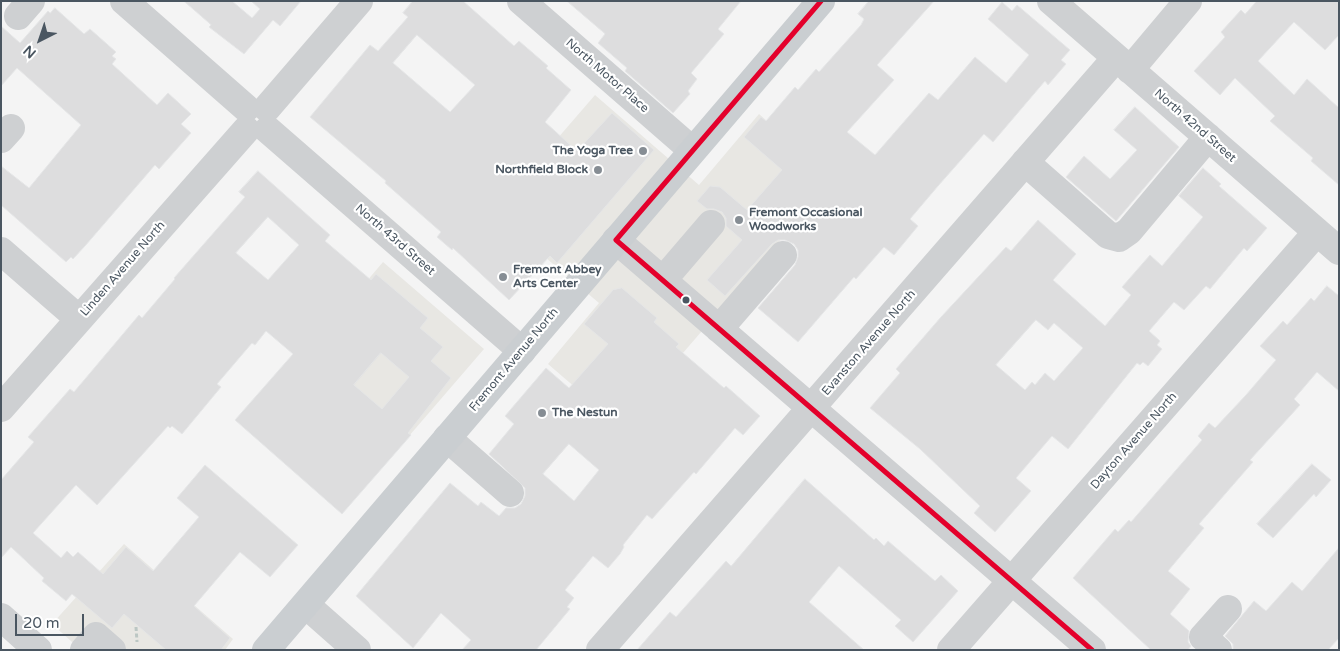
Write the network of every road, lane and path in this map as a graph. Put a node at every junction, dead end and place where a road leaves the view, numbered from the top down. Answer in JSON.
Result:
{"nodes":[{"id":1,"x":124,"y":1,"type":"edge"},
{"id":2,"x":359,"y":1,"type":"edge"},
{"id":3,"x":522,"y":1,"type":"edge"},
{"id":4,"x":821,"y":1,"type":"edge"},
{"id":5,"x":1051,"y":1,"type":"edge"},
{"id":6,"x":1188,"y":1,"type":"edge"},
{"id":7,"x":1123,"y":64,"type":"junction"},
{"id":8,"x":257,"y":119,"type":"junction"},
{"id":9,"x":1208,"y":137,"type":"junction"},
{"id":10,"x":692,"y":150,"type":"junction"},
{"id":11,"x":1025,"y":162,"type":"junction"},
{"id":12,"x":711,"y":224,"type":"dead end"},
{"id":13,"x":1317,"y":232,"type":"junction"},
{"id":14,"x":616,"y":240,"type":"junction"},
{"id":15,"x":1,"y":251,"type":"edge"},
{"id":16,"x":1339,"y":251,"type":"edge"},
{"id":17,"x":783,"y":255,"type":"dead end"},
{"id":18,"x":663,"y":280,"type":"junction"},
{"id":19,"x":79,"y":319,"type":"junction"},
{"id":20,"x":719,"y":329,"type":"junction"},
{"id":21,"x":522,"y":351,"type":"junction"},
{"id":22,"x":1,"y":408,"type":"edge"},
{"id":23,"x":812,"y":409,"type":"junction"},
{"id":24,"x":447,"y":438,"type":"junction"},
{"id":25,"x":510,"y":493,"type":"dead end"},
{"id":26,"x":1012,"y":580,"type":"junction"},
{"id":27,"x":306,"y":605,"type":"junction"},
{"id":28,"x":1228,"y":609,"type":"dead end"},
{"id":29,"x":1,"y":617,"type":"edge"},
{"id":30,"x":136,"y":627,"type":"dead end"},
{"id":31,"x":38,"y":650,"type":"edge"},
{"id":32,"x":84,"y":650,"type":"edge"},
{"id":33,"x":112,"y":650,"type":"edge"},
{"id":34,"x":138,"y":650,"type":"edge"},
{"id":35,"x":266,"y":650,"type":"edge"},
{"id":36,"x":357,"y":650,"type":"edge"},
{"id":37,"x":600,"y":650,"type":"edge"},
{"id":38,"x":951,"y":650,"type":"edge"},
{"id":39,"x":1092,"y":650,"type":"edge"},
{"id":40,"x":1218,"y":650,"type":"edge"}],
"edges":[{"from":1,"to":8,"type":"street","name":"North 43rd Street"},
{"from":2,"to":8,"type":"street","name":"Linden Avenue North"},
{"from":3,"to":10,"type":"street","name":"North Motor Place"},
{"from":4,"to":10,"type":"main road","name":"Fremont Avenue North"},
{"from":5,"to":7,"type":"street","name":"North 42nd Street"},
{"from":6,"to":7,"type":"street","name":"Evanston Avenue North"},
{"from":7,"to":9,"type":"street","name":"North 42nd Street"},
{"from":7,"to":11,"type":"street","name":"Evanston Avenue North"},
{"from":8,"to":19,"type":"street","name":"Linden Avenue North"},
{"from":8,"to":21,"type":"street","name":"North 43rd Street"},
{"from":9,"to":11,"type":"street"},
{"from":9,"to":13,"type":"street","name":"North 42nd Street"},
{"from":10,"to":14,"type":"main road","name":"Fremont Avenue North"},
{"from":11,"to":23,"type":"street","name":"Evanston Avenue North"},
{"from":12,"to":18,"type":"street"},
{"from":13,"to":16,"type":"street","name":"North 42nd Street"},
{"from":13,"to":26,"type":"street","name":"Dayton Avenue North"},
{"from":14,"to":18,"type":"street"},
{"from":14,"to":21,"type":"main road","name":"Fremont Avenue North"},
{"from":15,"to":19,"type":"street"},
{"from":17,"to":20,"type":"street"},
{"from":18,"to":20,"type":"street"},
{"from":19,"to":22,"type":"street","name":"Linden Avenue North"},
{"from":20,"to":23,"type":"street"},
{"from":21,"to":24,"type":"main road","name":"Fremont Avenue North"},
{"from":23,"to":26,"type":"street"},
{"from":23,"to":37,"type":"street","name":"Evanston Avenue North"},
{"from":24,"to":25,"type":"street"},
{"from":24,"to":27,"type":"main road","name":"Fremont Avenue North"},
{"from":26,"to":38,"type":"street","name":"Dayton Avenue North"},
{"from":26,"to":39,"type":"street"},
{"from":27,"to":35,"type":"main road","name":"Fremont Avenue North"},
{"from":27,"to":36,"type":"street"},
{"from":28,"to":40,"type":"street"},
{"from":29,"to":31,"type":"street"},
{"from":30,"to":34,"type":"path"},
{"from":32,"to":33,"type":"street"}]}
